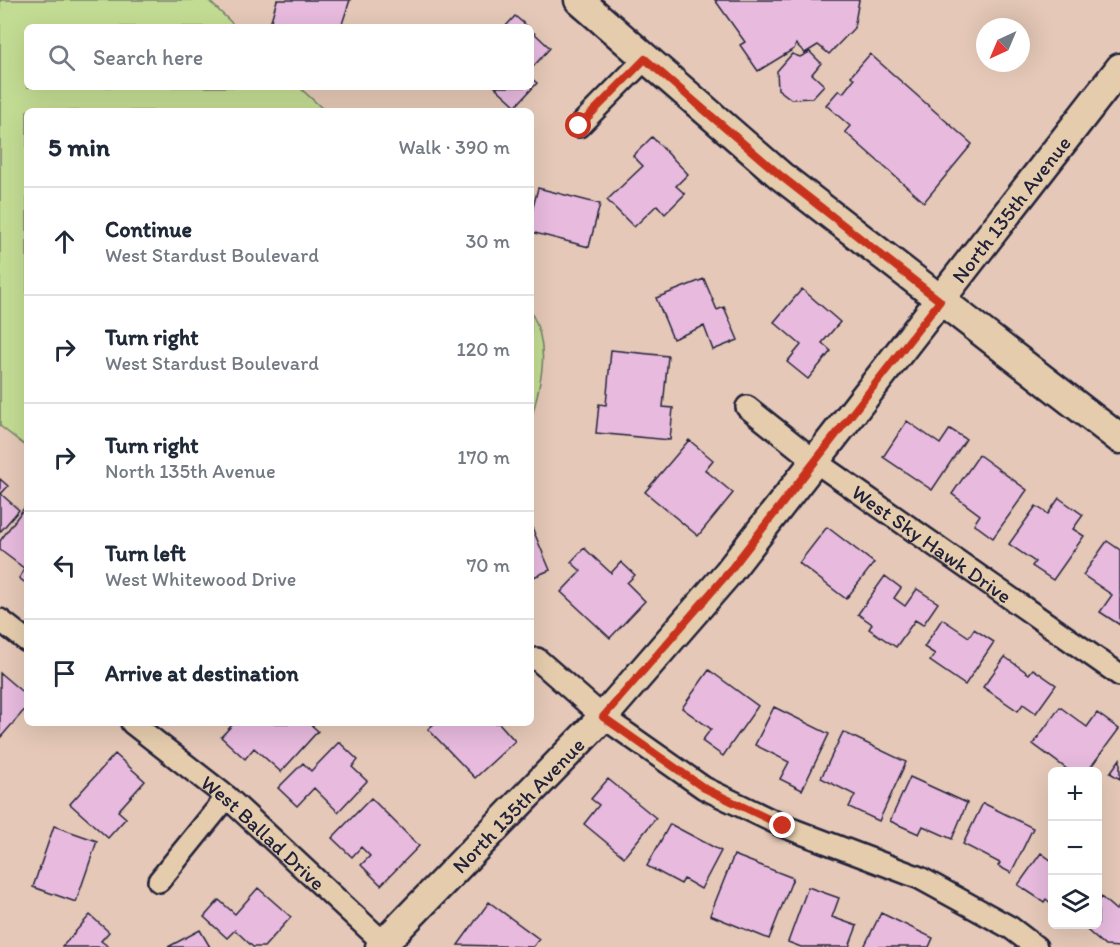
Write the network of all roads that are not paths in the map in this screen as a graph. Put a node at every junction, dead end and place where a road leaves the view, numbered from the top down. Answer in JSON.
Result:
{"nodes":[{"id":1,"x":579,"y":0,"type":"edge"},
{"id":2,"x":645,"y":59,"type":"junction"},
{"id":3,"x":1120,"y":68,"type":"edge"},
{"id":4,"x":579,"y":126,"type":"dead end"},
{"id":5,"x":940,"y":301,"type":"junction"},
{"id":6,"x":747,"y":407,"type":"dead end"},
{"id":7,"x":1120,"y":440,"type":"edge"},
{"id":8,"x":816,"y":462,"type":"junction"},
{"id":9,"x":0,"y":620,"type":"edge"},
{"id":10,"x":24,"y":639,"type":"edge"},
{"id":11,"x":537,"y":659,"type":"dead end"},
{"id":12,"x":1120,"y":675,"type":"edge"},
{"id":13,"x":603,"y":717,"type":"junction"},
{"id":14,"x":136,"y":726,"type":"edge"},
{"id":15,"x":227,"y":797,"type":"junction"},
{"id":16,"x":159,"y":881,"type":"dead end"},
{"id":17,"x":384,"y":946,"type":"edge"},
{"id":18,"x":1036,"y":947,"type":"edge"}],
"edges":[{"from":1,"to":2,"type":"street"},
{"from":2,"to":4,"type":"street"},
{"from":2,"to":5,"type":"street"},
{"from":3,"to":5,"type":"street","name":"North 135th Avenue"},
{"from":5,"to":7,"type":"street"},
{"from":5,"to":8,"type":"street","name":"North 135th Avenue"},
{"from":6,"to":8,"type":"street","name":"West Sky Hawk Drive"},
{"from":8,"to":12,"type":"street","name":"West Sky Hawk Drive"},
{"from":8,"to":13,"type":"street","name":"North 135th Avenue"},
{"from":9,"to":10,"type":"street"},
{"from":11,"to":13,"type":"street"},
{"from":13,"to":17,"type":"street","name":"North 135th Avenue"},
{"from":13,"to":18,"type":"street"},
{"from":14,"to":15,"type":"street","name":"West Ballad Drive"},
{"from":15,"to":16,"type":"street"},
{"from":15,"to":17,"type":"street","name":"West Ballad Drive"}]}
